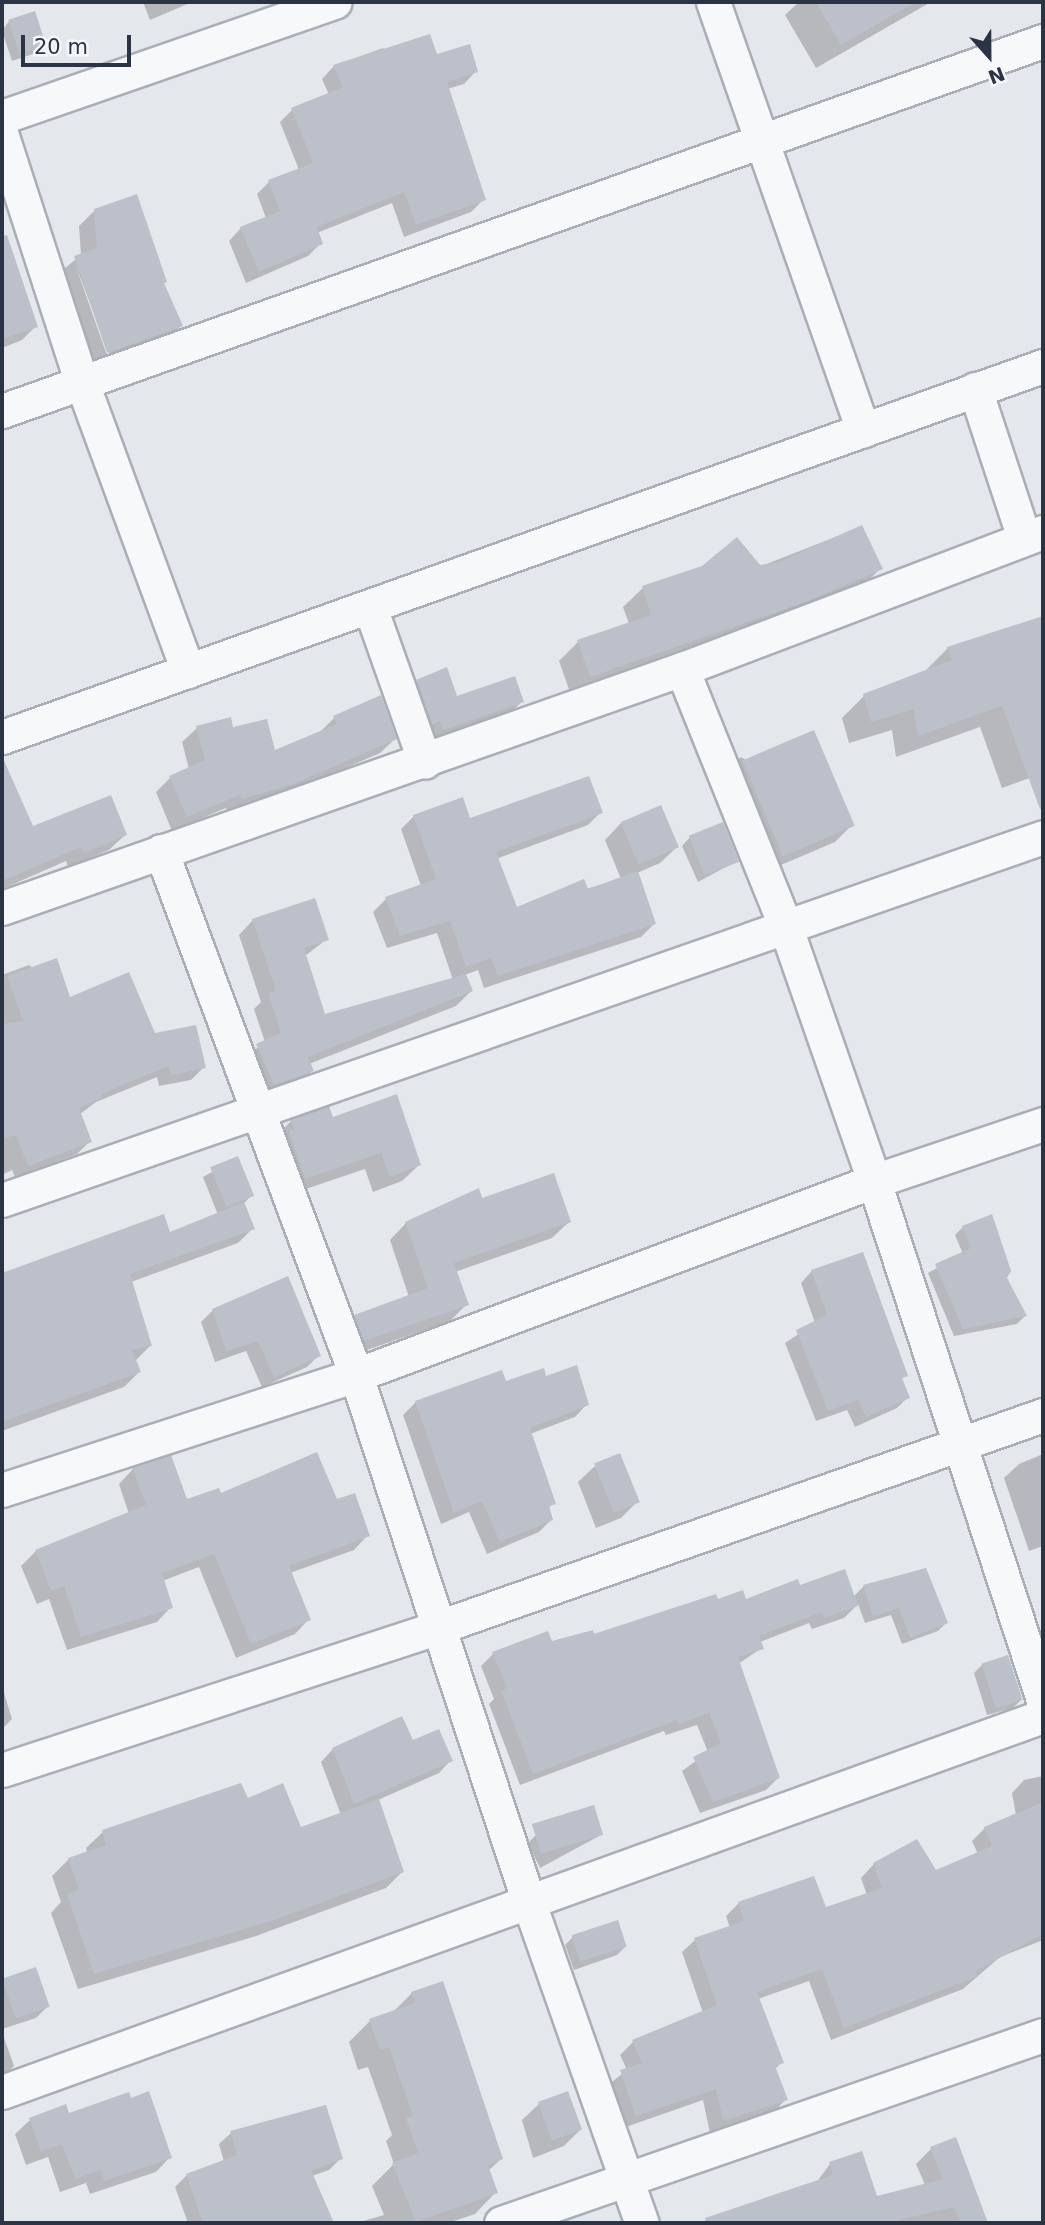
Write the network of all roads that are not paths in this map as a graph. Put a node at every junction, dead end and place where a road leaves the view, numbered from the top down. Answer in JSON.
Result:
{"nodes":[{"id":1,"x":335,"y":2,"type":"edge"},
{"id":2,"x":713,"y":2,"type":"edge"},
{"id":3,"x":1043,"y":41,"type":"edge"},
{"id":4,"x":2,"y":117,"type":"edge"},
{"id":5,"x":2,"y":135,"type":"edge"},
{"id":6,"x":760,"y":139,"type":"junction"},
{"id":7,"x":1043,"y":366,"type":"edge"},
{"id":8,"x":82,"y":383,"type":"junction"},
{"id":9,"x":975,"y":389,"type":"junction"},
{"id":10,"x":2,"y":411,"type":"edge"},
{"id":11,"x":863,"y":431,"type":"junction"},
{"id":12,"x":1034,"y":535,"type":"edge"},
{"id":13,"x":370,"y":607,"type":"junction"},
{"id":14,"x":682,"y":669,"type":"junction"},
{"id":15,"x":188,"y":671,"type":"junction"},
{"id":16,"x":2,"y":737,"type":"edge"},
{"id":17,"x":425,"y":762,"type":"junction"},
{"id":18,"x":1043,"y":837,"type":"edge"},
{"id":19,"x":161,"y":851,"type":"junction"},
{"id":20,"x":2,"y":908,"type":"edge"},
{"id":21,"x":786,"y":928,"type":"junction"},
{"id":22,"x":257,"y":1109,"type":"junction"},
{"id":23,"x":1043,"y":1124,"type":"edge"},
{"id":24,"x":874,"y":1181,"type":"junction"},
{"id":25,"x":2,"y":1200,"type":"edge"},
{"id":26,"x":356,"y":1376,"type":"junction"},
{"id":27,"x":1043,"y":1415,"type":"edge"},
{"id":28,"x":961,"y":1442,"type":"junction"},
{"id":29,"x":2,"y":1490,"type":"edge"},
{"id":30,"x":439,"y":1627,"type":"junction"},
{"id":31,"x":1043,"y":1700,"type":"edge"},
{"id":32,"x":1043,"y":1716,"type":"edge"},
{"id":33,"x":2,"y":1770,"type":"edge"},
{"id":34,"x":529,"y":1903,"type":"junction"},
{"id":35,"x":1043,"y":2035,"type":"edge"},
{"id":36,"x":2,"y":2092,"type":"edge"},
{"id":37,"x":626,"y":2177,"type":"junction"},
{"id":38,"x":500,"y":2223,"type":"edge"},
{"id":39,"x":642,"y":2223,"type":"edge"}],
"edges":[{"from":1,"to":4,"type":"street"},
{"from":2,"to":6,"type":"street"},
{"from":3,"to":6,"type":"street"},
{"from":5,"to":8,"type":"street"},
{"from":6,"to":8,"type":"street"},
{"from":6,"to":11,"type":"street"},
{"from":7,"to":9,"type":"street"},
{"from":8,"to":10,"type":"street"},
{"from":8,"to":15,"type":"street"},
{"from":9,"to":11,"type":"street"},
{"from":9,"to":12,"type":"street"},
{"from":11,"to":13,"type":"street"},
{"from":12,"to":14,"type":"street"},
{"from":13,"to":15,"type":"street"},
{"from":13,"to":17,"type":"street"},
{"from":14,"to":17,"type":"street"},
{"from":14,"to":21,"type":"street"},
{"from":15,"to":16,"type":"street"},
{"from":17,"to":19,"type":"street"},
{"from":18,"to":21,"type":"street"},
{"from":19,"to":20,"type":"street"},
{"from":19,"to":22,"type":"street"},
{"from":21,"to":22,"type":"street"},
{"from":21,"to":24,"type":"street"},
{"from":22,"to":25,"type":"street"},
{"from":22,"to":26,"type":"street"},
{"from":23,"to":24,"type":"street"},
{"from":24,"to":26,"type":"street"},
{"from":24,"to":28,"type":"street"},
{"from":26,"to":29,"type":"street"},
{"from":26,"to":30,"type":"street"},
{"from":27,"to":28,"type":"street"},
{"from":28,"to":30,"type":"street"},
{"from":28,"to":31,"type":"street"},
{"from":30,"to":33,"type":"street"},
{"from":30,"to":34,"type":"street"},
{"from":32,"to":34,"type":"street"},
{"from":34,"to":36,"type":"street"},
{"from":34,"to":37,"type":"street"},
{"from":35,"to":37,"type":"street"},
{"from":37,"to":38,"type":"street"},
{"from":37,"to":39,"type":"street"}]}
